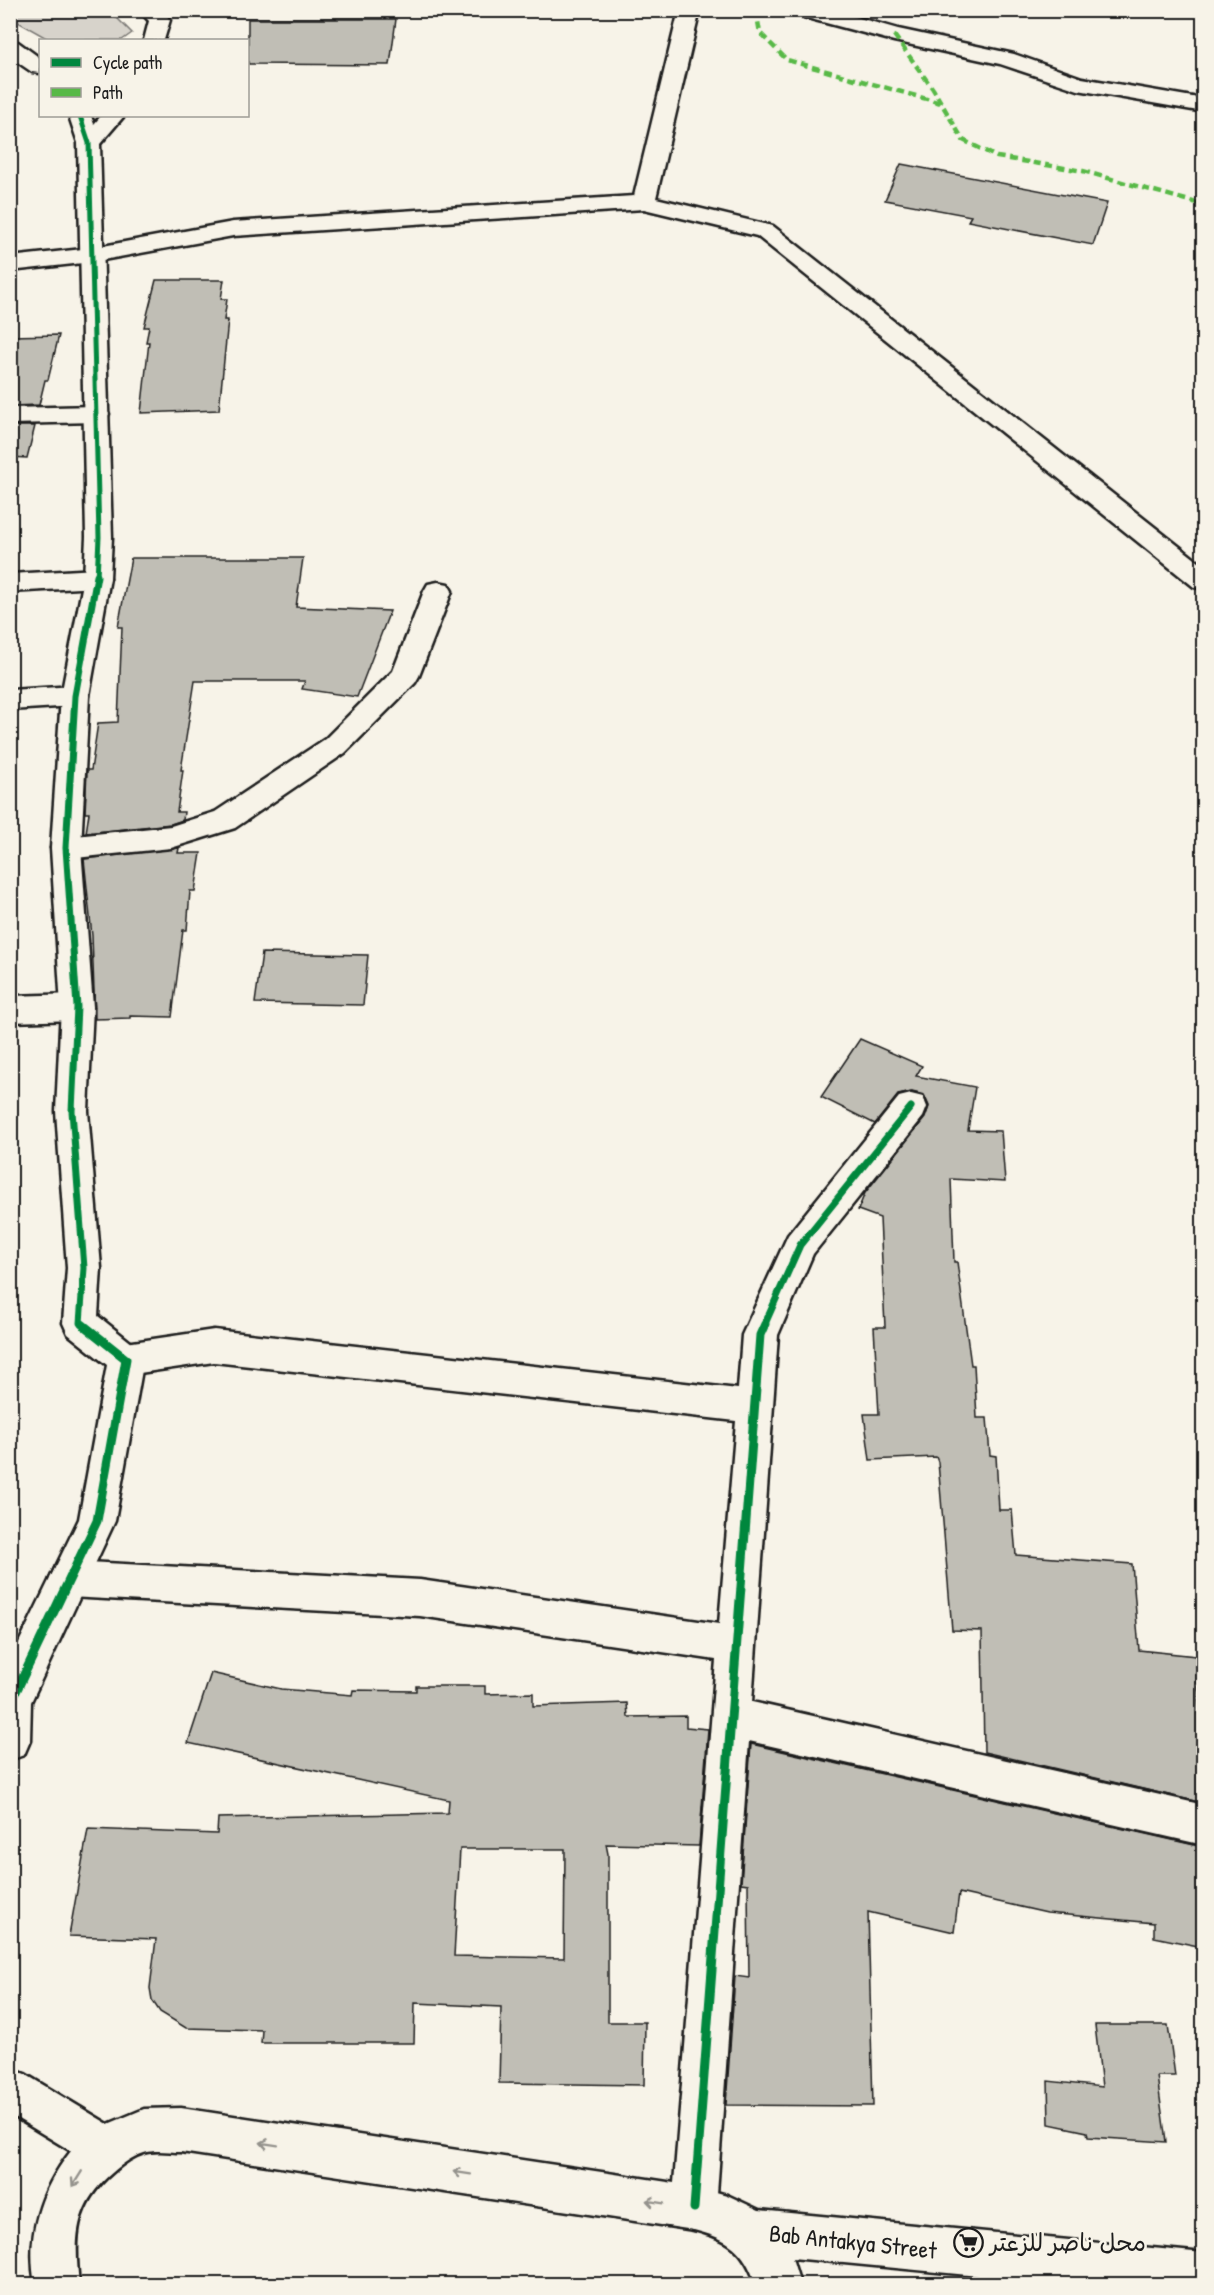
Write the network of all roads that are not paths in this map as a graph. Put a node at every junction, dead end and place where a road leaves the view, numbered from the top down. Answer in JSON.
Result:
{"nodes":[{"id":1,"x":149,"y":10,"type":"edge"},
{"id":2,"x":690,"y":10,"type":"edge"},
{"id":3,"x":799,"y":10,"type":"edge"},
{"id":4,"x":154,"y":39,"type":"edge"},
{"id":5,"x":10,"y":47,"type":"edge"},
{"id":6,"x":39,"y":66,"type":"edge"},
{"id":7,"x":1203,"y":106,"type":"edge"},
{"id":8,"x":80,"y":117,"type":"edge"},
{"id":9,"x":112,"y":117,"type":"edge"},
{"id":10,"x":89,"y":143,"type":"junction"},
{"id":11,"x":644,"y":202,"type":"junction"},
{"id":12,"x":92,"y":255,"type":"junction"},
{"id":13,"x":10,"y":264,"type":"edge"},
{"id":14,"x":96,"y":414,"type":"junction"},
{"id":15,"x":10,"y":416,"type":"edge"},
{"id":16,"x":97,"y":578,"type":"junction"},
{"id":17,"x":1203,"y":580,"type":"edge"},
{"id":18,"x":10,"y":583,"type":"edge"},
{"id":19,"x":438,"y":591,"type":"dead end"},
{"id":20,"x":75,"y":696,"type":"junction"},
{"id":21,"x":10,"y":700,"type":"edge"},
{"id":22,"x":66,"y":848,"type":"junction"},
{"id":23,"x":77,"y":1007,"type":"junction"},
{"id":24,"x":10,"y":1009,"type":"edge"},
{"id":25,"x":911,"y":1107,"type":"dead end"},
{"id":26,"x":126,"y":1359,"type":"junction"},
{"id":27,"x":755,"y":1407,"type":"junction"},
{"id":28,"x":69,"y":1579,"type":"junction"},
{"id":29,"x":738,"y":1645,"type":"junction"},
{"id":30,"x":11,"y":1700,"type":"edge"},
{"id":31,"x":731,"y":1717,"type":"junction"},
{"id":32,"x":10,"y":1741,"type":"edge"},
{"id":33,"x":1203,"y":1825,"type":"edge"},
{"id":34,"x":10,"y":2089,"type":"edge"},
{"id":35,"x":106,"y":2148,"type":"junction"},
{"id":36,"x":694,"y":2208,"type":"junction"},
{"id":37,"x":753,"y":2232,"type":"junction"},
{"id":38,"x":1203,"y":2276,"type":"edge"},
{"id":39,"x":51,"y":2279,"type":"edge"},
{"id":40,"x":778,"y":2284,"type":"edge"}],
"edges":[{"from":1,"to":4,"type":"street"},
{"from":2,"to":11,"type":"street"},
{"from":3,"to":7,"type":"street"},
{"from":5,"to":6,"type":"street"},
{"from":8,"to":10,"type":"street"},
{"from":9,"to":10,"type":"street"},
{"from":10,"to":12,"type":"street"},
{"from":11,"to":12,"type":"street"},
{"from":11,"to":17,"type":"street"},
{"from":12,"to":13,"type":"street"},
{"from":12,"to":14,"type":"street"},
{"from":14,"to":15,"type":"street"},
{"from":14,"to":16,"type":"street"},
{"from":16,"to":18,"type":"street"},
{"from":16,"to":20,"type":"street"},
{"from":19,"to":22,"type":"street"},
{"from":20,"to":21,"type":"street"},
{"from":20,"to":22,"type":"street"},
{"from":22,"to":23,"type":"street"},
{"from":23,"to":24,"type":"street"},
{"from":23,"to":26,"type":"street"},
{"from":25,"to":27,"type":"street"},
{"from":26,"to":27,"type":"street"},
{"from":26,"to":28,"type":"street"},
{"from":27,"to":29,"type":"street"},
{"from":28,"to":29,"type":"street"},
{"from":28,"to":30,"type":"street"},
{"from":29,"to":31,"type":"street"},
{"from":30,"to":32,"type":"street"},
{"from":31,"to":33,"type":"street"},
{"from":31,"to":36,"type":"street"},
{"from":34,"to":35,"type":"street"},
{"from":36,"to":35,"type":"street","one_way":true},
{"from":35,"to":39,"type":"street","one_way":true},
{"from":36,"to":37,"type":"street"},
{"from":37,"to":38,"type":"street","name":"Bab Antakya Street"},
{"from":37,"to":40,"type":"street"}]}
